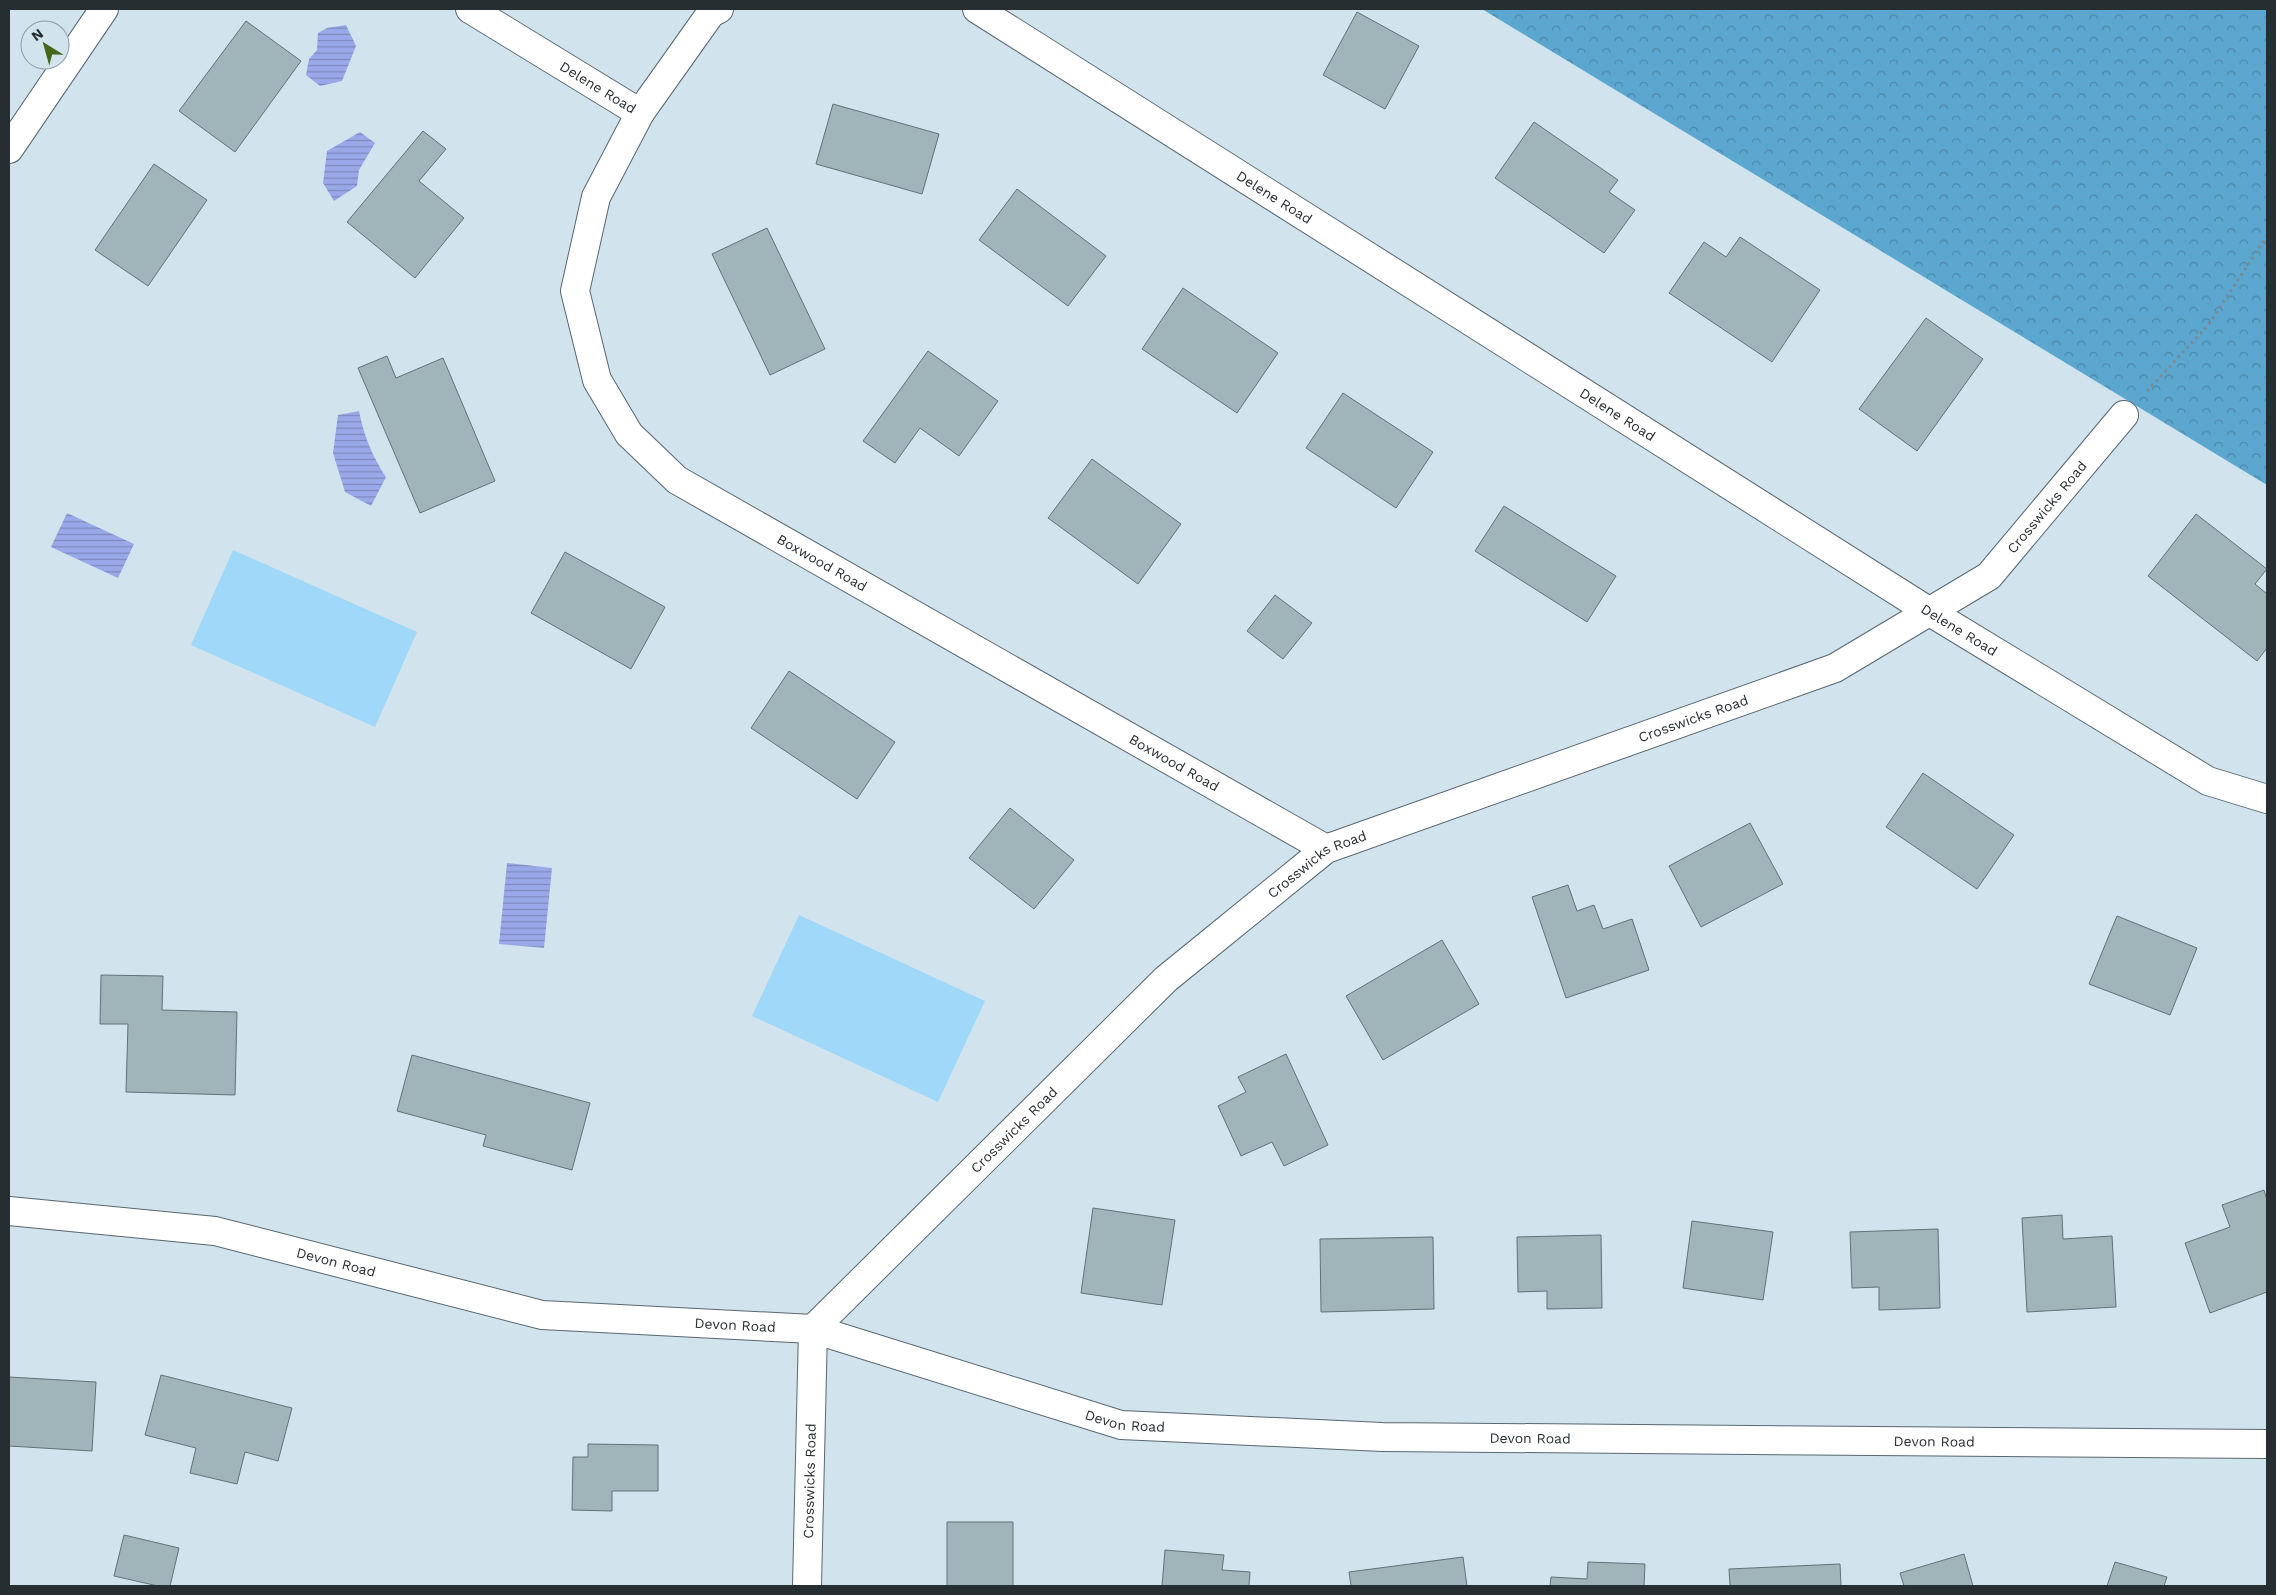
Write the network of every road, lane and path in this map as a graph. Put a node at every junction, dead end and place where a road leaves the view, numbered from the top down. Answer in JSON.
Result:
{"nodes":[{"id":1,"x":104,"y":9,"type":"edge"},
{"id":2,"x":470,"y":9,"type":"edge"},
{"id":3,"x":719,"y":9,"type":"edge"},
{"id":4,"x":976,"y":9,"type":"edge"},
{"id":5,"x":640,"y":113,"type":"junction"},
{"id":6,"x":9,"y":150,"type":"edge"},
{"id":7,"x":2267,"y":236,"type":"edge"},
{"id":8,"x":2124,"y":415,"type":"joint"},
{"id":9,"x":1930,"y":612,"type":"junction"},
{"id":10,"x":2267,"y":799,"type":"edge"},
{"id":11,"x":1326,"y":848,"type":"junction"},
{"id":12,"x":9,"y":1211,"type":"edge"},
{"id":13,"x":813,"y":1329,"type":"junction"},
{"id":14,"x":2267,"y":1444,"type":"edge"},
{"id":15,"x":808,"y":1586,"type":"edge"}],
"edges":[{"from":1,"to":6,"type":"street"},
{"from":2,"to":5,"type":"street","name":"Delene Road"},
{"from":3,"to":5,"type":"street","name":"Delene Road"},
{"from":4,"to":9,"type":"street","name":"Delene Road"},
{"from":5,"to":11,"type":"street","name":"Boxwood Road"},
{"from":7,"to":8,"type":"path"},
{"from":8,"to":9,"type":"street","name":"Crosswicks Road"},
{"from":9,"to":10,"type":"street","name":"Delene Road"},
{"from":9,"to":11,"type":"street","name":"Crosswicks Road"},
{"from":11,"to":13,"type":"street","name":"Crosswicks Road"},
{"from":12,"to":13,"type":"street","name":"Devon Road"},
{"from":13,"to":14,"type":"street","name":"Devon Road"},
{"from":13,"to":15,"type":"street","name":"Crosswicks Road"}]}
